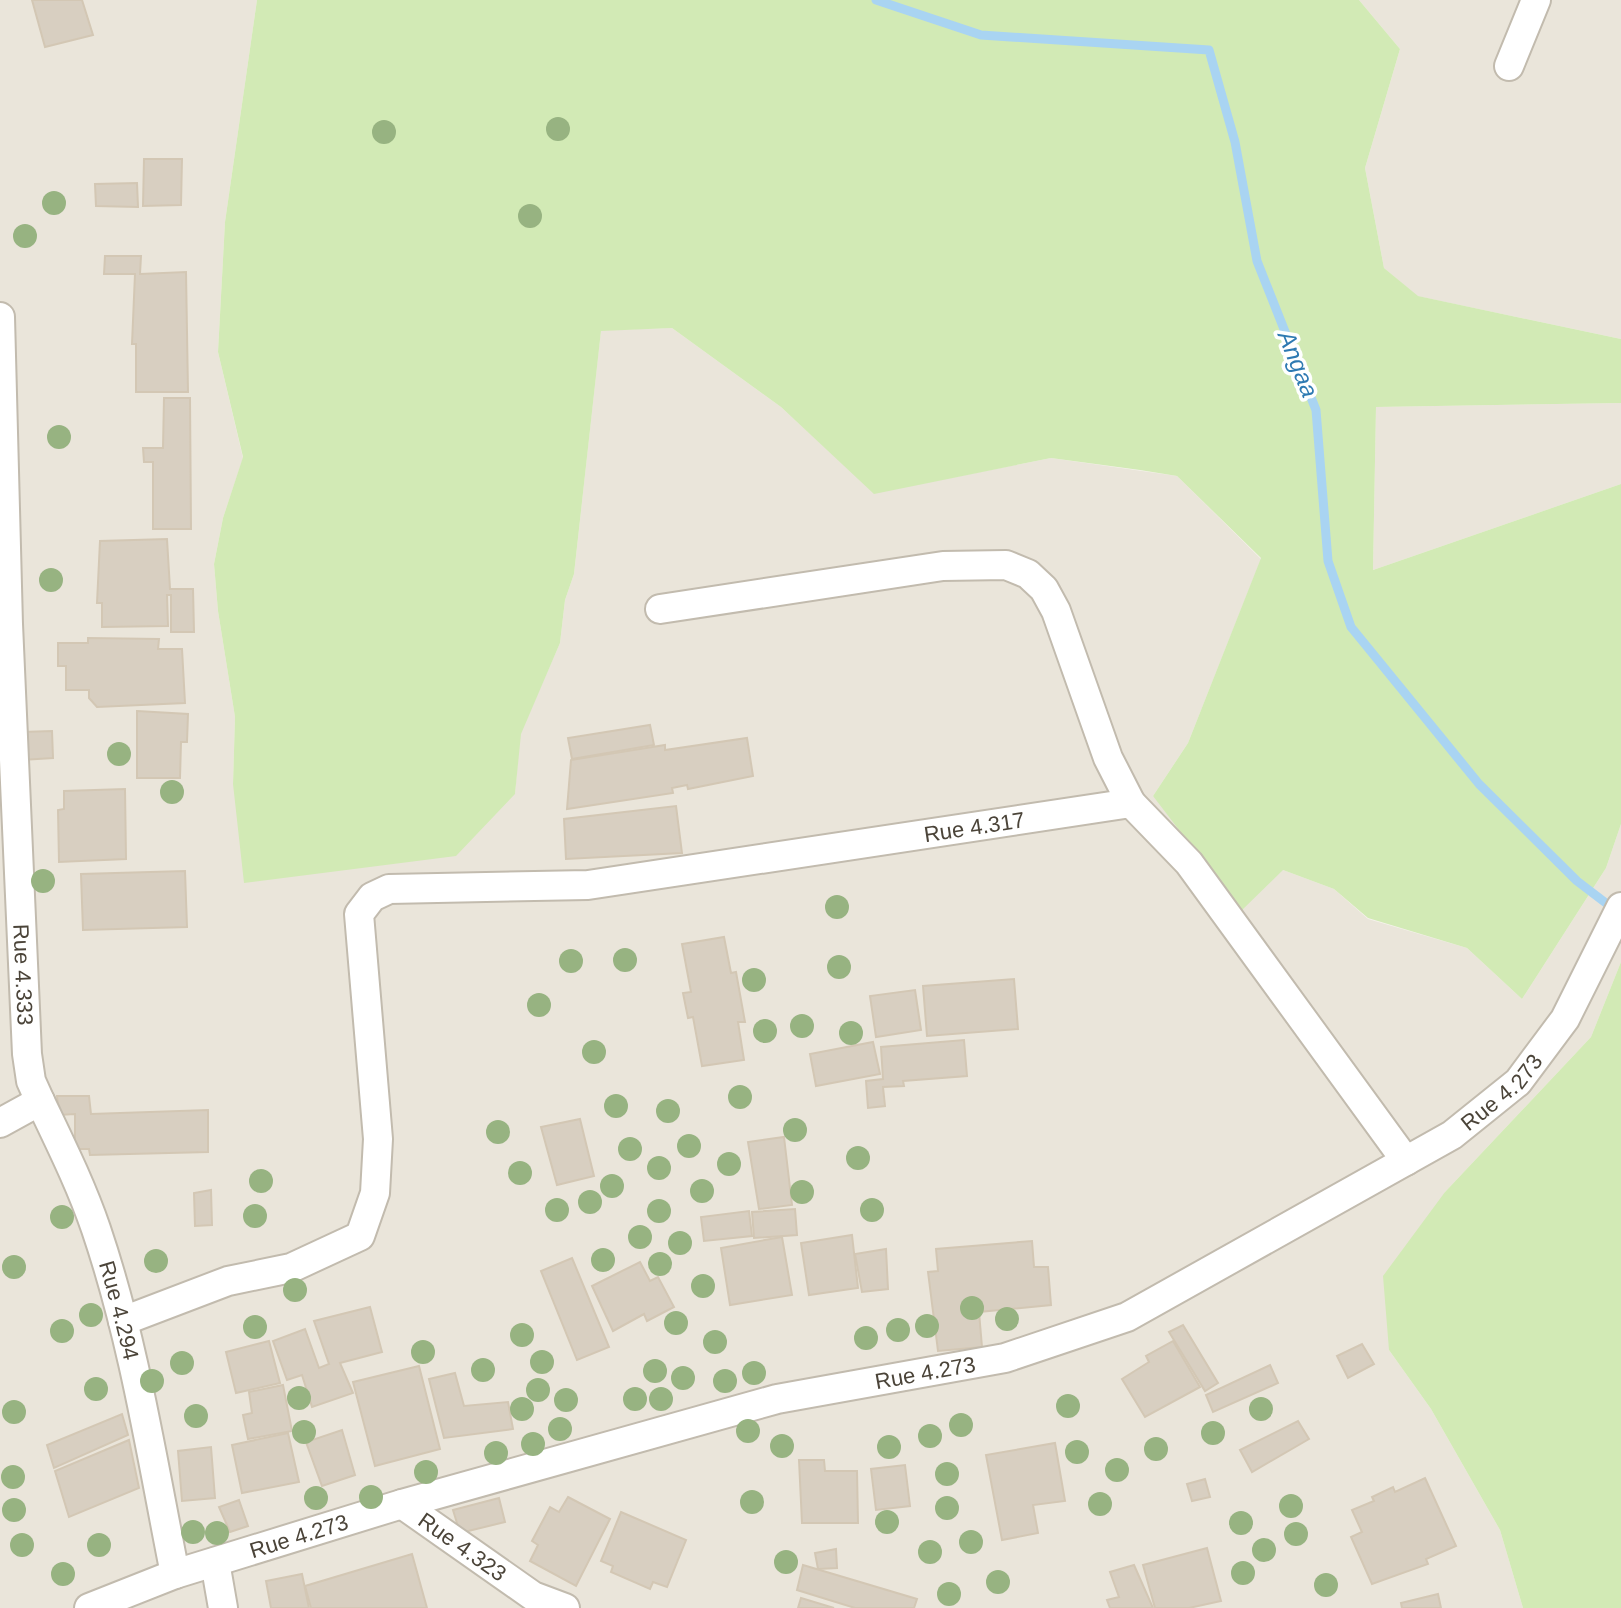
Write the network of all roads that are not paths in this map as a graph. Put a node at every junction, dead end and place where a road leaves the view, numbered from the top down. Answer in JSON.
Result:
{"nodes":[{"id":1,"x":1536,"y":0,"type":"edge"},
{"id":2,"x":1509,"y":66,"type":"dead end"},
{"id":3,"x":0,"y":317,"type":"edge"},
{"id":4,"x":660,"y":609,"type":"dead end"},
{"id":5,"x":4,"y":626,"type":"edge"},
{"id":6,"x":1131,"y":803,"type":"junction"},
{"id":7,"x":1621,"y":907,"type":"edge"},
{"id":8,"x":40,"y":1101,"type":"junction"},
{"id":9,"x":0,"y":1123,"type":"edge"},
{"id":10,"x":1406,"y":1161,"type":"junction"},
{"id":11,"x":123,"y":1321,"type":"junction"},
{"id":12,"x":402,"y":1504,"type":"junction"},
{"id":13,"x":215,"y":1562,"type":"junction"},
{"id":14,"x":175,"y":1574,"type":"junction"},
{"id":15,"x":89,"y":1608,"type":"edge"},
{"id":16,"x":223,"y":1608,"type":"edge"},
{"id":17,"x":565,"y":1608,"type":"edge"}],
"edges":[{"from":1,"to":2,"type":"street"},
{"from":3,"to":5,"type":"street","name":"Rue 4.333"},
{"from":4,"to":6,"type":"street"},
{"from":5,"to":8,"type":"street","name":"Rue 4.333"},
{"from":6,"to":10,"type":"street"},
{"from":6,"to":11,"type":"street","name":"Rue 4.317"},
{"from":7,"to":10,"type":"street","name":"Rue 4.273"},
{"from":8,"to":9,"type":"street"},
{"from":8,"to":11,"type":"street","name":"Rue 4.294"},
{"from":10,"to":12,"type":"street","name":"Rue 4.273"},
{"from":11,"to":14,"type":"street","name":"Rue 4.294"},
{"from":12,"to":13,"type":"street","name":"Rue 4.273"},
{"from":12,"to":17,"type":"street","name":"Rue 4.323"},
{"from":13,"to":14,"type":"street","name":"Rue 4.273"},
{"from":13,"to":16,"type":"street"},
{"from":14,"to":15,"type":"street","name":"Rue 4.273"}]}
